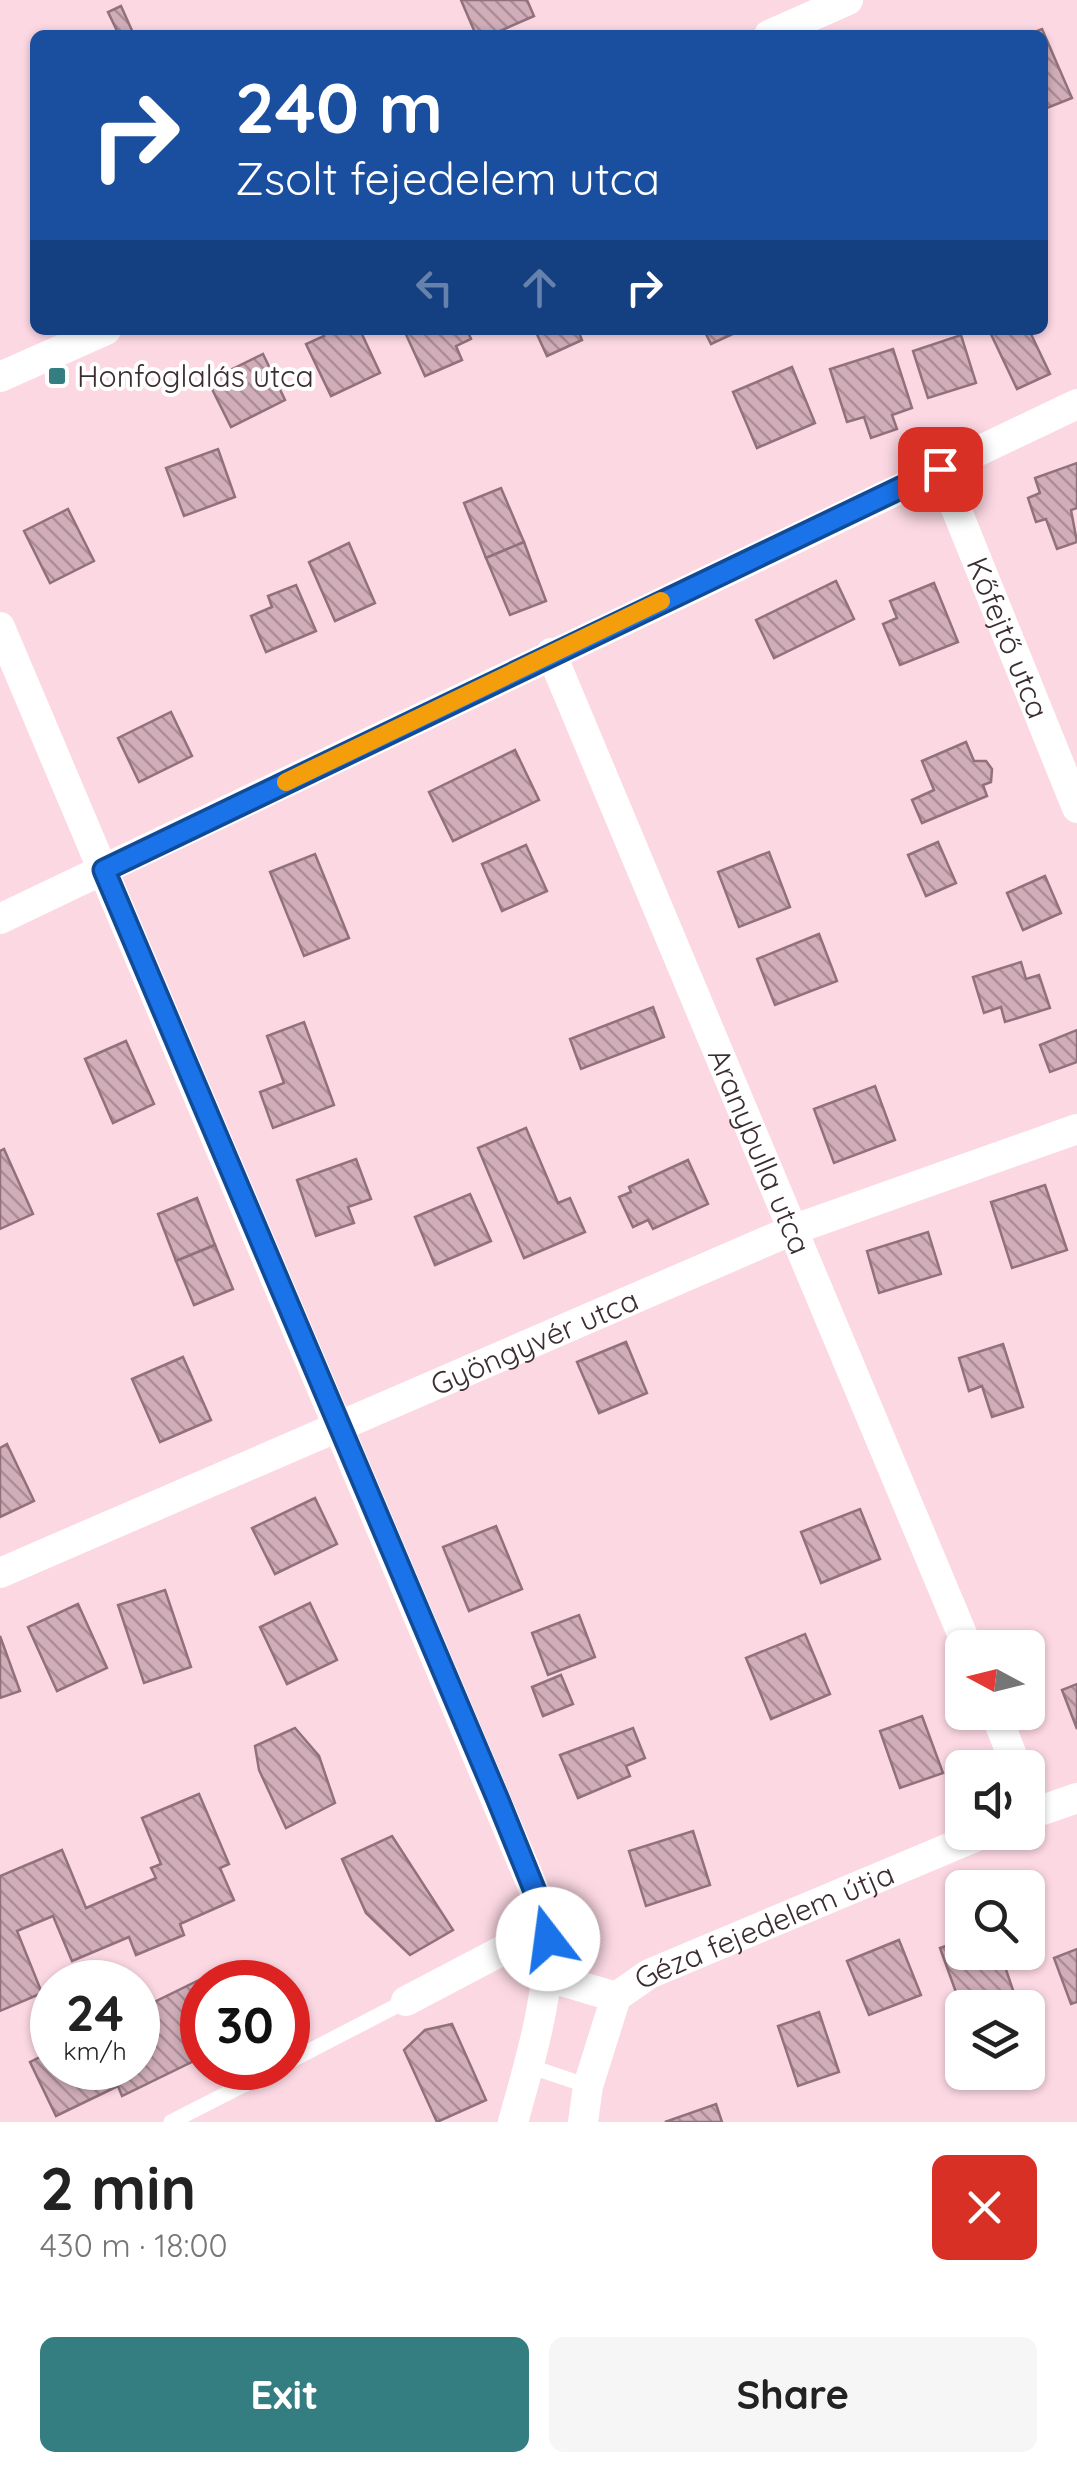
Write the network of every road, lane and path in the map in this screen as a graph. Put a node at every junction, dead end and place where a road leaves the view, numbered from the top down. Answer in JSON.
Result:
{"nodes":[{"id":1,"x":848,"y":0,"type":"edge"},
{"id":2,"x":780,"y":30,"type":"edge"},
{"id":3,"x":95,"y":335,"type":"edge"},
{"id":4,"x":0,"y":377,"type":"edge"},
{"id":5,"x":1077,"y":404,"type":"edge"},
{"id":6,"x":940,"y":469,"type":"junction"},
{"id":7,"x":0,"y":627,"type":"edge"},
{"id":8,"x":551,"y":653,"type":"junction"},
{"id":9,"x":1077,"y":808,"type":"edge"},
{"id":10,"x":104,"y":870,"type":"junction"},
{"id":11,"x":0,"y":919,"type":"edge"},
{"id":12,"x":1077,"y":1129,"type":"edge"},
{"id":13,"x":794,"y":1229,"type":"junction"},
{"id":14,"x":340,"y":1425,"type":"junction"},
{"id":15,"x":0,"y":1573,"type":"edge"},
{"id":16,"x":961,"y":1630,"type":"edge"},
{"id":17,"x":1077,"y":1798,"type":"edge"},
{"id":18,"x":1045,"y":1804,"type":"edge"},
{"id":19,"x":945,"y":1849,"type":"edge"},
{"id":20,"x":547,"y":1927,"type":"junction"},
{"id":21,"x":544,"y":1976,"type":"junction"},
{"id":22,"x":616,"y":1996,"type":"junction"},
{"id":23,"x":406,"y":2000,"type":"joint"},
{"id":24,"x":310,"y":2050,"type":"edge"},
{"id":25,"x":529,"y":2066,"type":"junction"},
{"id":26,"x":588,"y":2086,"type":"junction"},
{"id":27,"x":234,"y":2090,"type":"edge"},
{"id":28,"x":172,"y":2122,"type":"edge"},
{"id":29,"x":513,"y":2122,"type":"edge"},
{"id":30,"x":583,"y":2122,"type":"edge"}],
"edges":[{"from":1,"to":2,"type":"street"},
{"from":3,"to":4,"type":"street"},
{"from":5,"to":6,"type":"street"},
{"from":6,"to":8,"type":"street"},
{"from":6,"to":9,"type":"street","name":"Kőfejtő utca"},
{"from":7,"to":10,"type":"street"},
{"from":8,"to":10,"type":"street"},
{"from":8,"to":13,"type":"street","name":"Aranybulla utca"},
{"from":10,"to":11,"type":"street"},
{"from":10,"to":14,"type":"street"},
{"from":12,"to":13,"type":"street","name":"Gyöngyvér utca"},
{"from":13,"to":14,"type":"street","name":"Gyöngyvér utca"},
{"from":13,"to":16,"type":"street","name":"Aranybulla utca"},
{"from":14,"to":15,"type":"street","name":"Gyöngyvér utca"},
{"from":14,"to":20,"type":"street"},
{"from":17,"to":18,"type":"street"},
{"from":19,"to":22,"type":"street","name":"Géza fejedelem útja"},
{"from":20,"to":21,"type":"street"},
{"from":20,"to":23,"type":"street"},
{"from":21,"to":22,"type":"street","name":"Géza fejedelem útja"},
{"from":21,"to":25,"type":"street"},
{"from":22,"to":26,"type":"street"},
{"from":23,"to":24,"type":"lane"},
{"from":25,"to":26,"type":"lane"},
{"from":25,"to":29,"type":"street"},
{"from":26,"to":30,"type":"street"},
{"from":27,"to":28,"type":"lane"}]}
